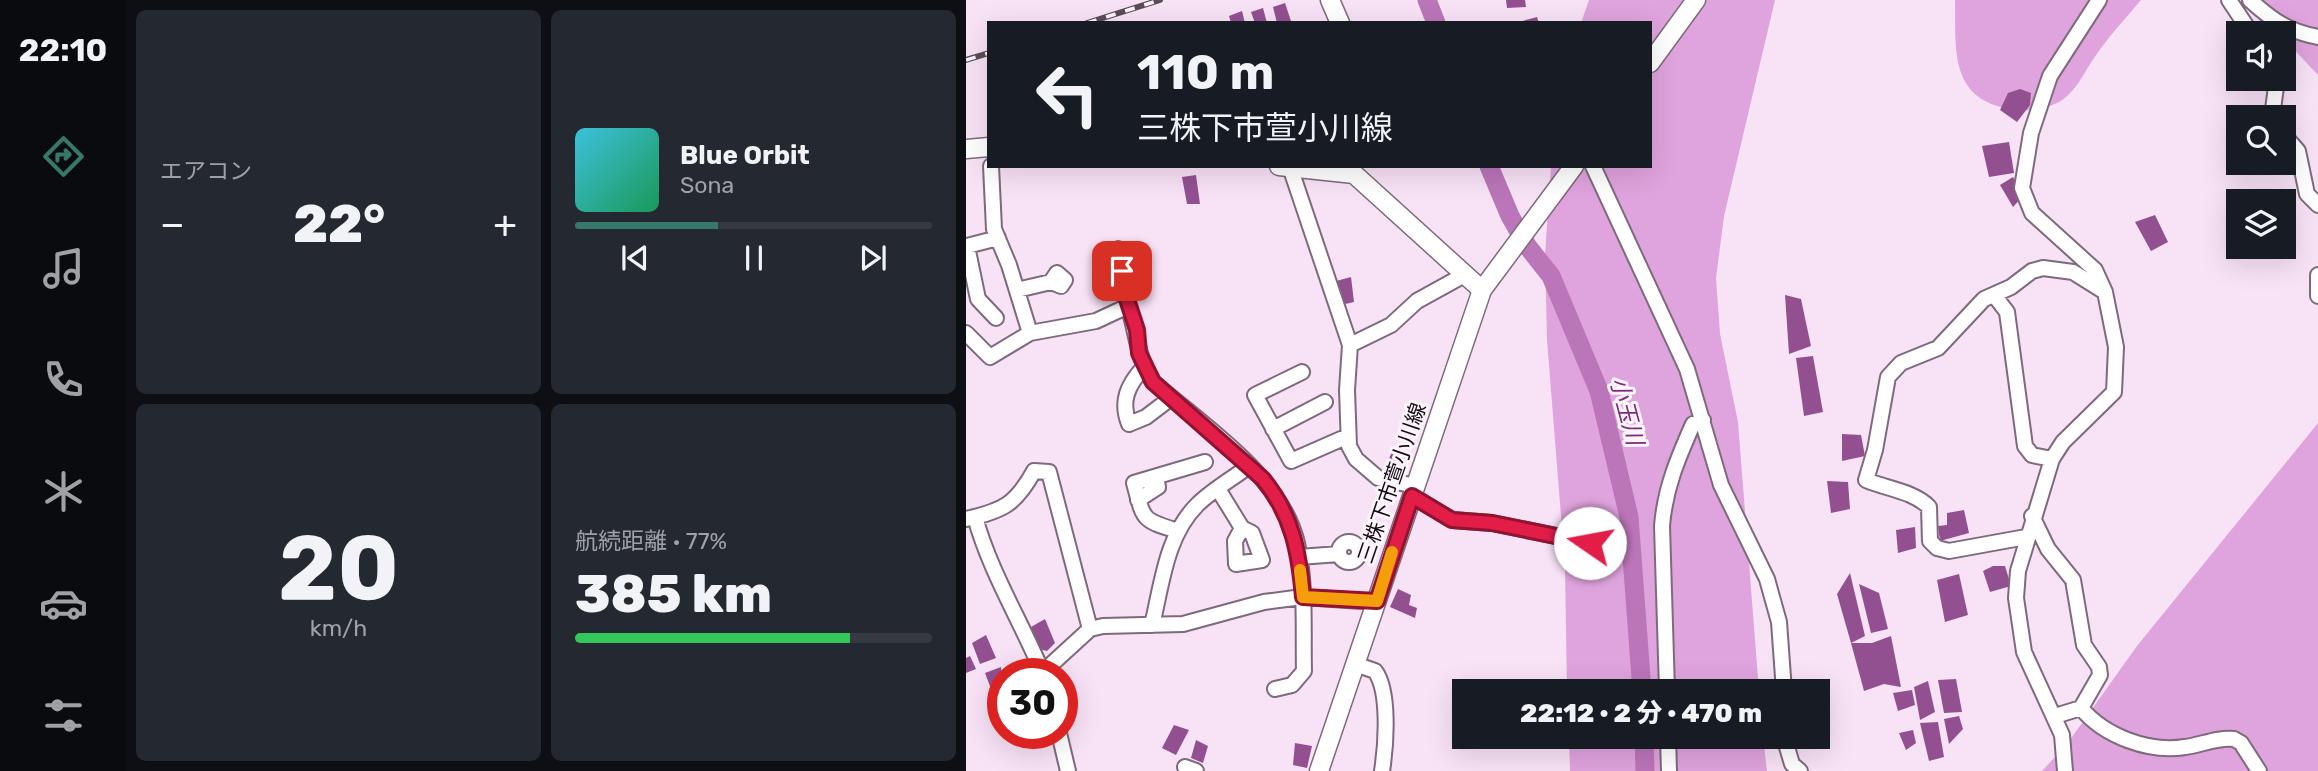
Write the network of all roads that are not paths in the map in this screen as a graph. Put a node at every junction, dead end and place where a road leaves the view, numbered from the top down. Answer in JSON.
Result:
{"nodes":[{"id":1,"x":1330,"y":0,"type":"edge"},
{"id":2,"x":1696,"y":0,"type":"edge"},
{"id":3,"x":2099,"y":0,"type":"edge"},
{"id":4,"x":2229,"y":0,"type":"edge"},
{"id":5,"x":2250,"y":0,"type":"edge"},
{"id":6,"x":1336,"y":21,"type":"edge"},
{"id":7,"x":2243,"y":21,"type":"edge"},
{"id":8,"x":2318,"y":37,"type":"edge"},
{"id":9,"x":1652,"y":60,"type":"edge"},
{"id":10,"x":987,"y":147,"type":"edge"},
{"id":11,"x":966,"y":149,"type":"edge"},
{"id":12,"x":2296,"y":149,"type":"edge"},
{"id":13,"x":991,"y":168,"type":"edge"},
{"id":14,"x":1290,"y":168,"type":"edge"},
{"id":15,"x":1312,"y":168,"type":"edge"},
{"id":16,"x":1573,"y":168,"type":"edge"},
{"id":17,"x":1594,"y":168,"type":"edge"},
{"id":18,"x":1355,"y":170,"type":"edge"},
{"id":19,"x":2318,"y":205,"type":"edge"},
{"id":20,"x":998,"y":238,"type":"junction"},
{"id":21,"x":966,"y":246,"type":"edge"},
{"id":22,"x":1118,"y":249,"type":"dead end"},
{"id":23,"x":1466,"y":274,"type":"junction"},
{"id":24,"x":2318,"y":275,"type":"edge"},
{"id":25,"x":1051,"y":282,"type":"dead end"},
{"id":26,"x":966,"y":284,"type":"edge"},
{"id":27,"x":1017,"y":290,"type":"junction"},
{"id":28,"x":1482,"y":290,"type":"junction"},
{"id":29,"x":2105,"y":292,"type":"junction"},
{"id":30,"x":1994,"y":295,"type":"junction"},
{"id":31,"x":2318,"y":296,"type":"edge"},
{"id":32,"x":978,"y":299,"type":"junction"},
{"id":33,"x":1128,"y":306,"type":"junction"},
{"id":34,"x":996,"y":318,"type":"dead end"},
{"id":35,"x":966,"y":332,"type":"edge"},
{"id":36,"x":1030,"y":333,"type":"junction"},
{"id":37,"x":1350,"y":345,"type":"junction"},
{"id":38,"x":1143,"y":368,"type":"junction"},
{"id":39,"x":1302,"y":372,"type":"dead end"},
{"id":40,"x":1171,"y":398,"type":"junction"},
{"id":41,"x":1325,"y":402,"type":"dead end"},
{"id":42,"x":1703,"y":420,"type":"junction"},
{"id":43,"x":1273,"y":429,"type":"junction"},
{"id":44,"x":1348,"y":436,"type":"junction"},
{"id":45,"x":2052,"y":459,"type":"junction"},
{"id":46,"x":1205,"y":462,"type":"dead end"},
{"id":47,"x":1249,"y":466,"type":"junction"},
{"id":48,"x":1218,"y":489,"type":"junction"},
{"id":49,"x":1413,"y":491,"type":"junction"},
{"id":50,"x":2032,"y":516,"type":"junction"},
{"id":51,"x":970,"y":518,"type":"edge"},
{"id":52,"x":1242,"y":528,"type":"dead end"},
{"id":53,"x":1178,"y":531,"type":"junction"},
{"id":54,"x":2026,"y":537,"type":"junction"},
{"id":55,"x":1590,"y":543,"type":"dead end"},
{"id":56,"x":1339,"y":554,"type":"dead end"},
{"id":57,"x":1299,"y":557,"type":"junction"},
{"id":58,"x":1303,"y":597,"type":"junction"},
{"id":59,"x":1377,"y":601,"type":"junction"},
{"id":60,"x":1152,"y":625,"type":"junction"},
{"id":61,"x":1090,"y":629,"type":"junction"},
{"id":62,"x":1036,"y":658,"type":"edge"},
{"id":63,"x":1059,"y":658,"type":"edge"},
{"id":64,"x":1355,"y":664,"type":"junction"},
{"id":65,"x":1667,"y":679,"type":"edge"},
{"id":66,"x":1783,"y":679,"type":"edge"},
{"id":67,"x":1275,"y":689,"type":"dead end"},
{"id":68,"x":2081,"y":708,"type":"junction"},
{"id":69,"x":2055,"y":716,"type":"junction"},
{"id":70,"x":1063,"y":749,"type":"edge"},
{"id":71,"x":1668,"y":749,"type":"edge"},
{"id":72,"x":1787,"y":749,"type":"edge"},
{"id":73,"x":1068,"y":771,"type":"edge"},
{"id":74,"x":1319,"y":771,"type":"edge"},
{"id":75,"x":1382,"y":771,"type":"edge"},
{"id":76,"x":1669,"y":771,"type":"edge"},
{"id":77,"x":1800,"y":771,"type":"edge"},
{"id":78,"x":2065,"y":771,"type":"edge"},
{"id":79,"x":2259,"y":771,"type":"edge"}],
"edges":[{"from":1,"to":6,"type":"main road"},
{"from":2,"to":9,"type":"main road"},
{"from":3,"to":29,"type":"street"},
{"from":4,"to":7,"type":"street"},
{"from":5,"to":8,"type":"street"},
{"from":10,"to":11,"type":"main road"},
{"from":12,"to":19,"type":"street"},
{"from":13,"to":20,"type":"street"},
{"from":14,"to":37,"type":"street"},
{"from":15,"to":18,"type":"main road"},
{"from":16,"to":28,"type":"main road","name":"三株下市萱小川線"},
{"from":17,"to":42,"type":"street"},
{"from":18,"to":23,"type":"main road"},
{"from":20,"to":21,"type":"street"},
{"from":20,"to":27,"type":"street"},
{"from":21,"to":32,"type":"street"},
{"from":22,"to":33,"type":"street"},
{"from":23,"to":28,"type":"main road"},
{"from":23,"to":37,"type":"street"},
{"from":24,"to":31,"type":"street"},
{"from":25,"to":27,"type":"street"},
{"from":26,"to":32,"type":"street"},
{"from":27,"to":36,"type":"street"},
{"from":28,"to":49,"type":"main road","name":"三株下市萱小川線"},
{"from":29,"to":30,"type":"street"},
{"from":29,"to":45,"type":"street"},
{"from":30,"to":45,"type":"street"},
{"from":30,"to":54,"type":"street"},
{"from":32,"to":34,"type":"street"},
{"from":33,"to":36,"type":"street"},
{"from":33,"to":38,"type":"street"},
{"from":35,"to":36,"type":"street"},
{"from":37,"to":44,"type":"street"},
{"from":38,"to":40,"type":"street"},
{"from":38,"to":40,"type":"street"},
{"from":39,"to":43,"type":"street"},
{"from":40,"to":47,"type":"street"},
{"from":41,"to":43,"type":"street"},
{"from":42,"to":65,"type":"street"},
{"from":42,"to":66,"type":"street"},
{"from":43,"to":44,"type":"street"},
{"from":44,"to":49,"type":"street"},
{"from":45,"to":50,"type":"street"},
{"from":46,"to":53,"type":"street"},
{"from":47,"to":48,"type":"street"},
{"from":47,"to":57,"type":"street"},
{"from":48,"to":52,"type":"street"},
{"from":48,"to":53,"type":"street"},
{"from":49,"to":55,"type":"street"},
{"from":49,"to":59,"type":"main road","name":"三株下市萱小川線"},
{"from":50,"to":54,"type":"street"},
{"from":50,"to":68,"type":"street"},
{"from":51,"to":61,"type":"street"},
{"from":51,"to":62,"type":"street"},
{"from":53,"to":60,"type":"street"},
{"from":54,"to":69,"type":"street"},
{"from":56,"to":57,"type":"street"},
{"from":57,"to":58,"type":"street"},
{"from":58,"to":59,"type":"street"},
{"from":58,"to":60,"type":"street"},
{"from":58,"to":67,"type":"street"},
{"from":59,"to":64,"type":"main road","name":"三株下市萱小川線"},
{"from":60,"to":61,"type":"street"},
{"from":61,"to":63,"type":"street"},
{"from":64,"to":74,"type":"main road","name":"三株下市萱小川線"},
{"from":64,"to":75,"type":"street"},
{"from":68,"to":69,"type":"street"},
{"from":68,"to":79,"type":"street"},
{"from":69,"to":78,"type":"street"},
{"from":70,"to":73,"type":"street"},
{"from":71,"to":76,"type":"street"},
{"from":72,"to":77,"type":"street"}]}
